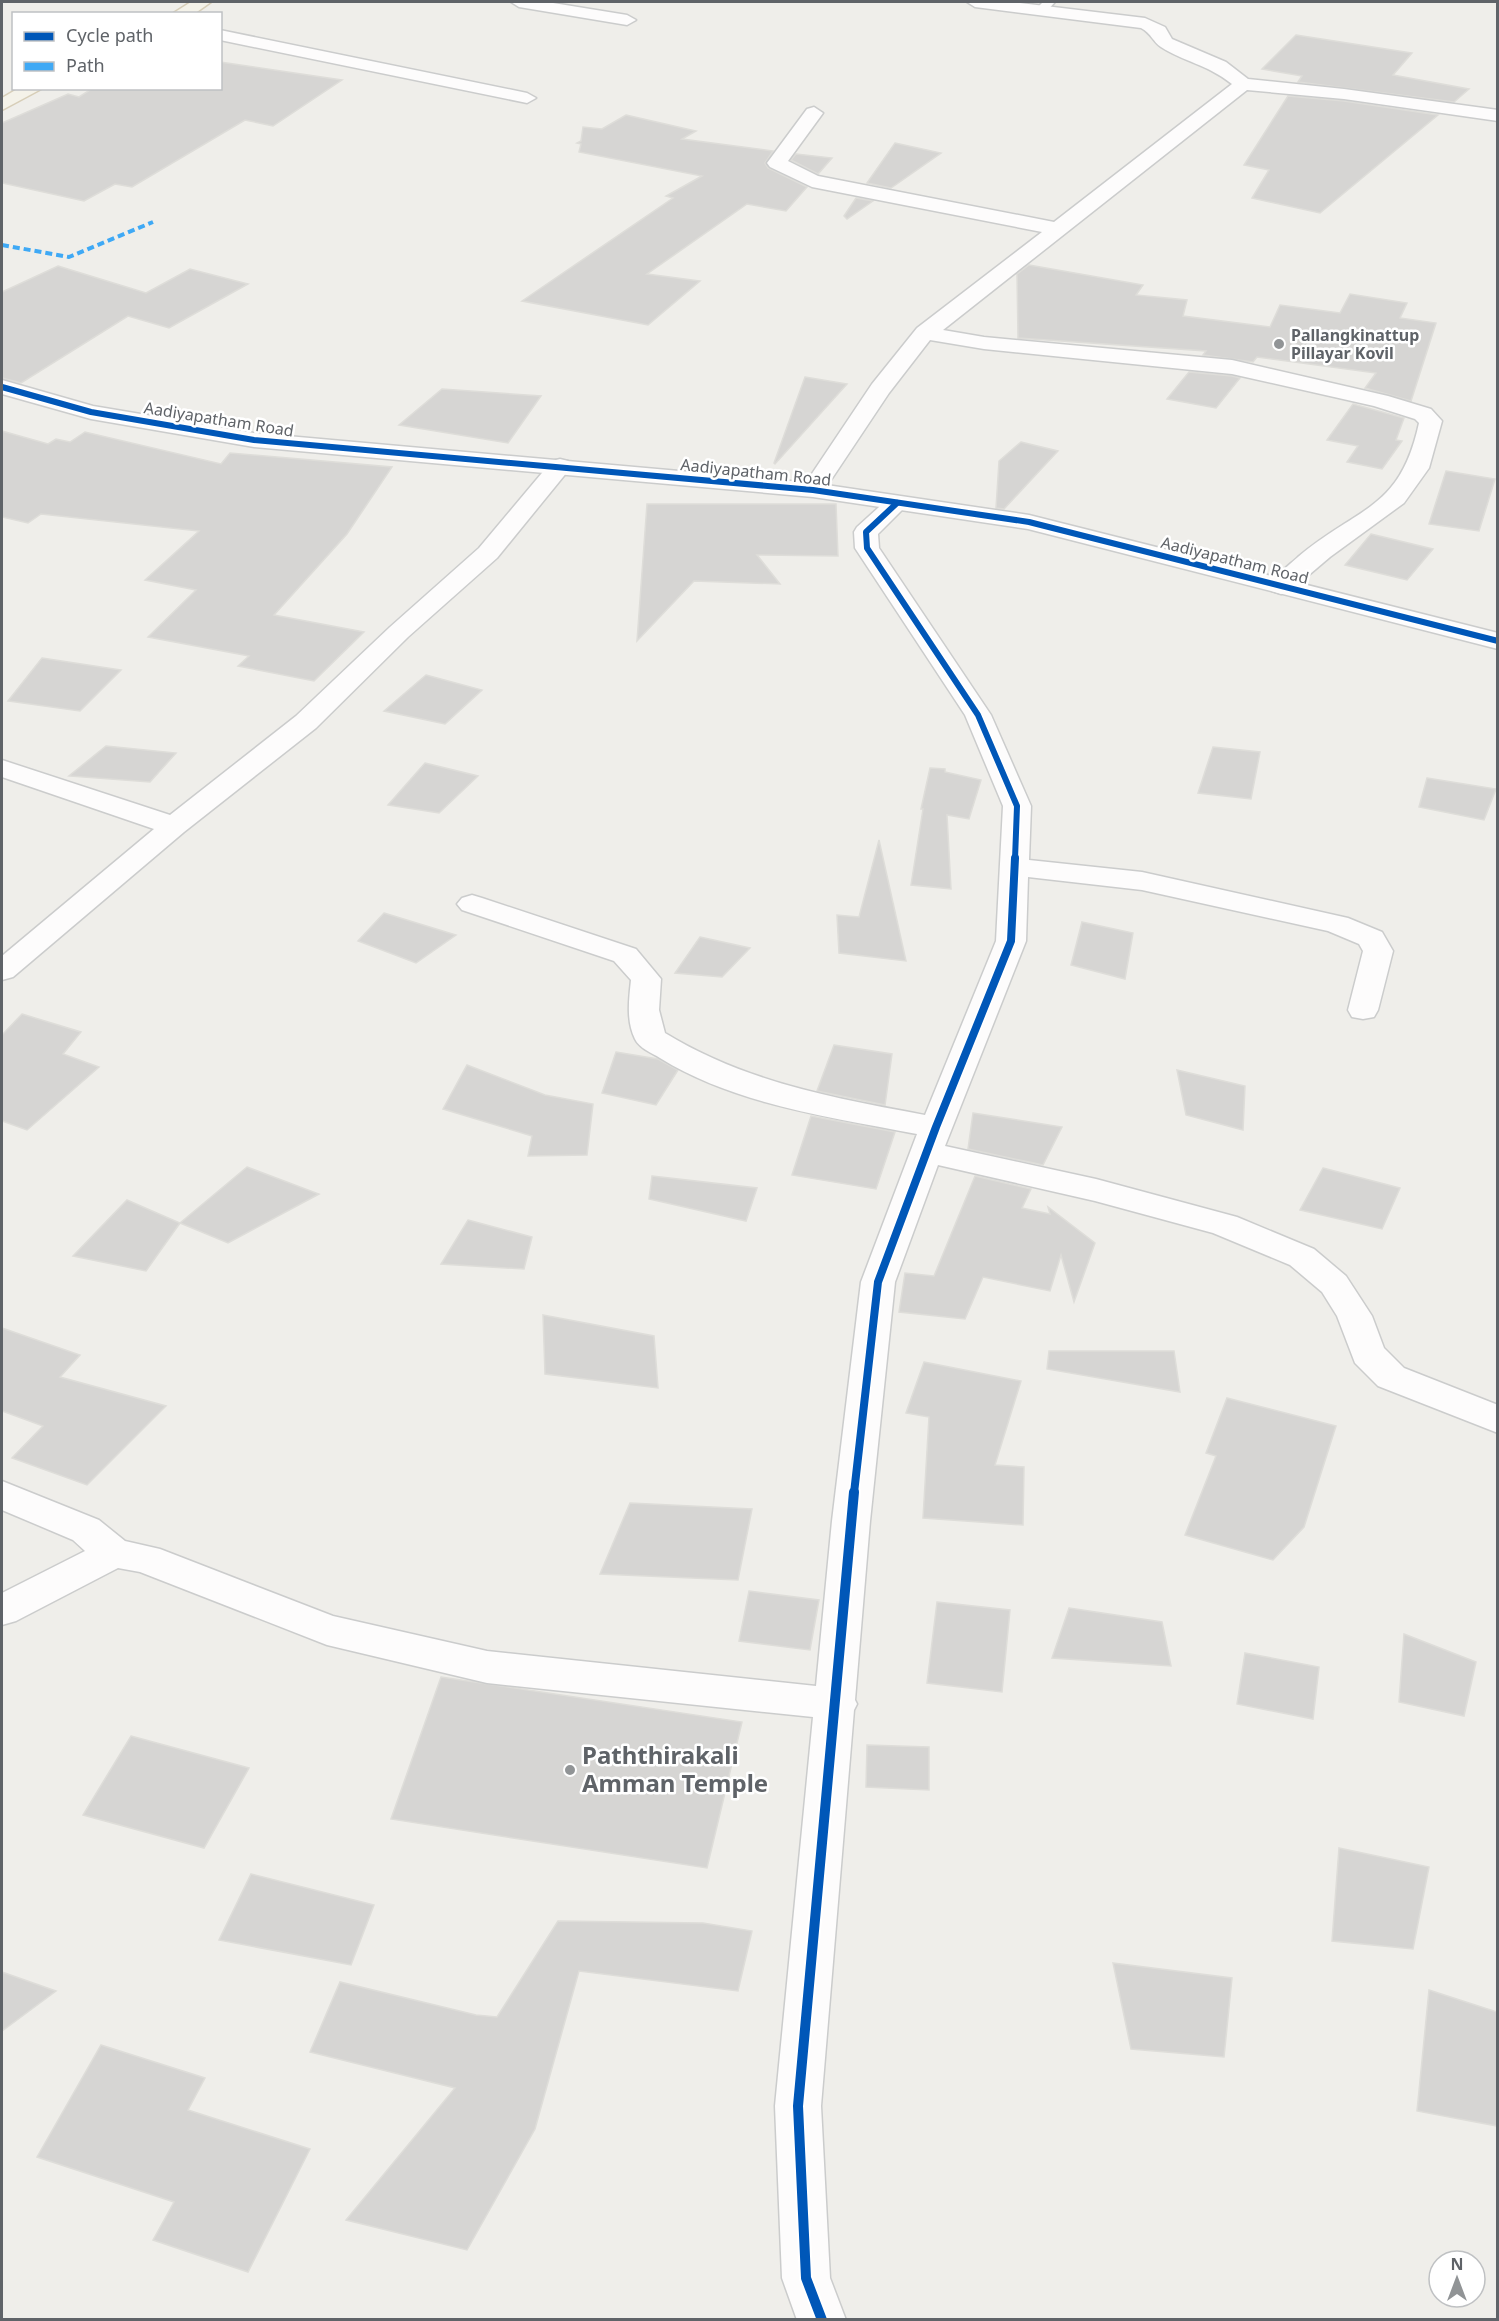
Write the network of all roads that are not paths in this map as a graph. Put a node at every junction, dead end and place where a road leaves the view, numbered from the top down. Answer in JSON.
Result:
{"nodes":[{"id":1,"x":203,"y":2,"type":"edge"},
{"id":2,"x":519,"y":2,"type":"edge"},
{"id":3,"x":975,"y":2,"type":"edge"},
{"id":4,"x":1045,"y":6,"type":"edge"},
{"id":5,"x":184,"y":12,"type":"edge"},
{"id":6,"x":627,"y":20,"type":"dead end"},
{"id":7,"x":222,"y":35,"type":"edge"},
{"id":8,"x":1243,"y":84,"type":"junction"},
{"id":9,"x":30,"y":90,"type":"edge"},
{"id":10,"x":527,"y":98,"type":"dead end"},
{"id":11,"x":2,"y":105,"type":"edge"},
{"id":12,"x":814,"y":113,"type":"dead end"},
{"id":13,"x":1497,"y":116,"type":"edge"},
{"id":14,"x":1060,"y":229,"type":"junction"},
{"id":15,"x":925,"y":333,"type":"junction"},
{"id":16,"x":6,"y":392,"type":"edge"},
{"id":17,"x":560,"y":466,"type":"junction"},
{"id":18,"x":813,"y":490,"type":"junction"},
{"id":19,"x":897,"y":502,"type":"junction"},
{"id":20,"x":1281,"y":585,"type":"junction"},
{"id":21,"x":1497,"y":641,"type":"edge"},
{"id":22,"x":2,"y":768,"type":"edge"},
{"id":23,"x":174,"y":826,"type":"junction"},
{"id":24,"x":1013,"y":867,"type":"junction"},
{"id":25,"x":472,"y":904,"type":"dead end"},
{"id":26,"x":2,"y":971,"type":"edge"},
{"id":27,"x":1363,"y":1010,"type":"dead end"},
{"id":28,"x":931,"y":1139,"type":"junction"},
{"id":29,"x":1497,"y":1420,"type":"edge"},
{"id":30,"x":2,"y":1495,"type":"edge"},
{"id":31,"x":114,"y":1553,"type":"junction"},
{"id":32,"x":2,"y":1610,"type":"edge"},
{"id":33,"x":837,"y":1704,"type":"junction"},
{"id":34,"x":822,"y":2319,"type":"edge"}],
"edges":[{"from":1,"to":5,"type":"main road"},
{"from":2,"to":6,"type":"street"},
{"from":3,"to":4,"type":"street"},
{"from":4,"to":8,"type":"street"},
{"from":7,"to":10,"type":"street"},
{"from":8,"to":13,"type":"street"},
{"from":8,"to":14,"type":"street"},
{"from":9,"to":11,"type":"main road"},
{"from":12,"to":14,"type":"street"},
{"from":14,"to":15,"type":"street"},
{"from":15,"to":18,"type":"street"},
{"from":15,"to":20,"type":"street"},
{"from":16,"to":17,"type":"street","name":"Aadiyapatham Road"},
{"from":17,"to":18,"type":"street","name":"Aadiyapatham Road"},
{"from":17,"to":23,"type":"street"},
{"from":18,"to":19,"type":"street","name":"Aadiyapatham Road"},
{"from":19,"to":20,"type":"street","name":"Aadiyapatham Road"},
{"from":19,"to":24,"type":"street"},
{"from":20,"to":21,"type":"street","name":"Aadiyapatham Road"},
{"from":22,"to":23,"type":"street"},
{"from":23,"to":26,"type":"street"},
{"from":24,"to":27,"type":"street"},
{"from":24,"to":28,"type":"street"},
{"from":25,"to":28,"type":"street"},
{"from":28,"to":29,"type":"street"},
{"from":28,"to":33,"type":"street"},
{"from":30,"to":31,"type":"street"},
{"from":31,"to":32,"type":"street"},
{"from":31,"to":33,"type":"street"},
{"from":33,"to":34,"type":"street"}]}
